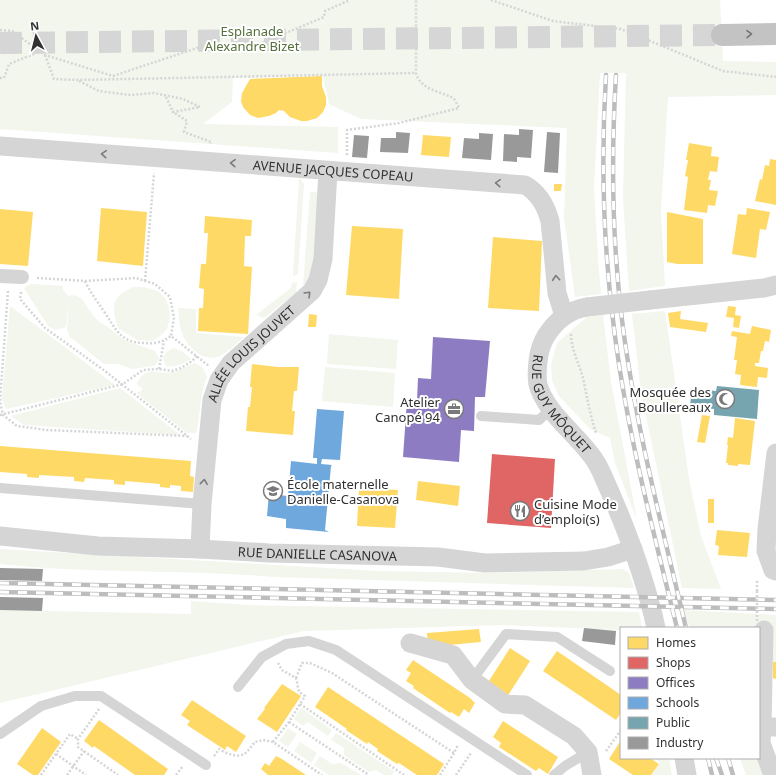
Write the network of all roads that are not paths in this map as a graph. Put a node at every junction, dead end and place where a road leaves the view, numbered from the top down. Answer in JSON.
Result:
{"nodes":[{"id":1,"x":776,"y":34,"type":"edge"},
{"id":2,"x":722,"y":35,"type":"tunnel mouth"},
{"id":3,"x":0,"y":146,"type":"edge"},
{"id":4,"x":328,"y":171,"type":"junction"},
{"id":5,"x":776,"y":285,"type":"edge"},
{"id":6,"x":568,"y":323,"type":"junction"},
{"id":7,"x":550,"y":409,"type":"junction"},
{"id":8,"x":481,"y":416,"type":"dead end"},
{"id":9,"x":776,"y":453,"type":"edge"},
{"id":10,"x":0,"y":488,"type":"edge"},
{"id":11,"x":202,"y":504,"type":"junction"},
{"id":12,"x":0,"y":536,"type":"edge"},
{"id":13,"x":200,"y":549,"type":"junction"},
{"id":14,"x":633,"y":549,"type":"junction"},
{"id":15,"x":775,"y":571,"type":"edge"},
{"id":16,"x":760,"y":626,"type":"road end"},
{"id":17,"x":656,"y":627,"type":"edge"},
{"id":18,"x":410,"y":643,"type":"dead end"},
{"id":19,"x":610,"y":671,"type":"dead end"},
{"id":20,"x":472,"y":680,"type":"junction"},
{"id":21,"x":238,"y":687,"type":"dead end"},
{"id":22,"x":769,"y":727,"type":"edge"},
{"id":23,"x":0,"y":734,"type":"edge"},
{"id":24,"x":588,"y":752,"type":"junction"},
{"id":25,"x":684,"y":759,"type":"edge"},
{"id":26,"x":206,"y":765,"type":"road end"},
{"id":27,"x":527,"y":775,"type":"edge"},
{"id":28,"x":554,"y":775,"type":"edge"},
{"id":29,"x":592,"y":775,"type":"edge"},
{"id":30,"x":687,"y":775,"type":"edge"},
{"id":31,"x":774,"y":775,"type":"edge"}],
"edges":[{"from":2,"to":1,"type":"highway","one_way":true},
{"from":4,"to":3,"type":"street","name":"AVENUE JACQUES COPEAU","one_way":true},
{"from":6,"to":4,"type":"street","name":"AVENUE JACQUES COPEAU","one_way":true},
{"from":11,"to":4,"type":"street","name":"ALLÉE LOUIS JOUVET","one_way":true},
{"from":5,"to":6,"type":"street","name":"RUE GUY MÔQUET","bridge":true},
{"from":6,"to":7,"type":"street","name":"RUE GUY MÔQUET"},
{"from":7,"to":8,"type":"lane"},
{"from":7,"to":14,"type":"street","name":"RUE GUY MÔQUET"},
{"from":9,"to":15,"type":"street"},
{"from":10,"to":11,"type":"lane"},
{"from":11,"to":13,"type":"street","name":"ALLÉE LOUIS JOUVET"},
{"from":12,"to":13,"type":"street","name":"RUE DANIELLE CASANOVA"},
{"from":13,"to":14,"type":"street","name":"RUE DANIELLE CASANOVA"},
{"from":14,"to":17,"type":"street","name":"RUE GUY MÔQUET"},
{"from":16,"to":22,"type":"street"},
{"from":18,"to":20,"type":"street"},
{"from":19,"to":20,"type":"lane"},
{"from":20,"to":24,"type":"street"},
{"from":21,"to":27,"type":"lane"},
{"from":22,"to":31,"type":"street"},
{"from":23,"to":26,"type":"lane"},
{"from":24,"to":28,"type":"lane"},
{"from":24,"to":29,"type":"street"},
{"from":25,"to":30,"type":"street"}]}
